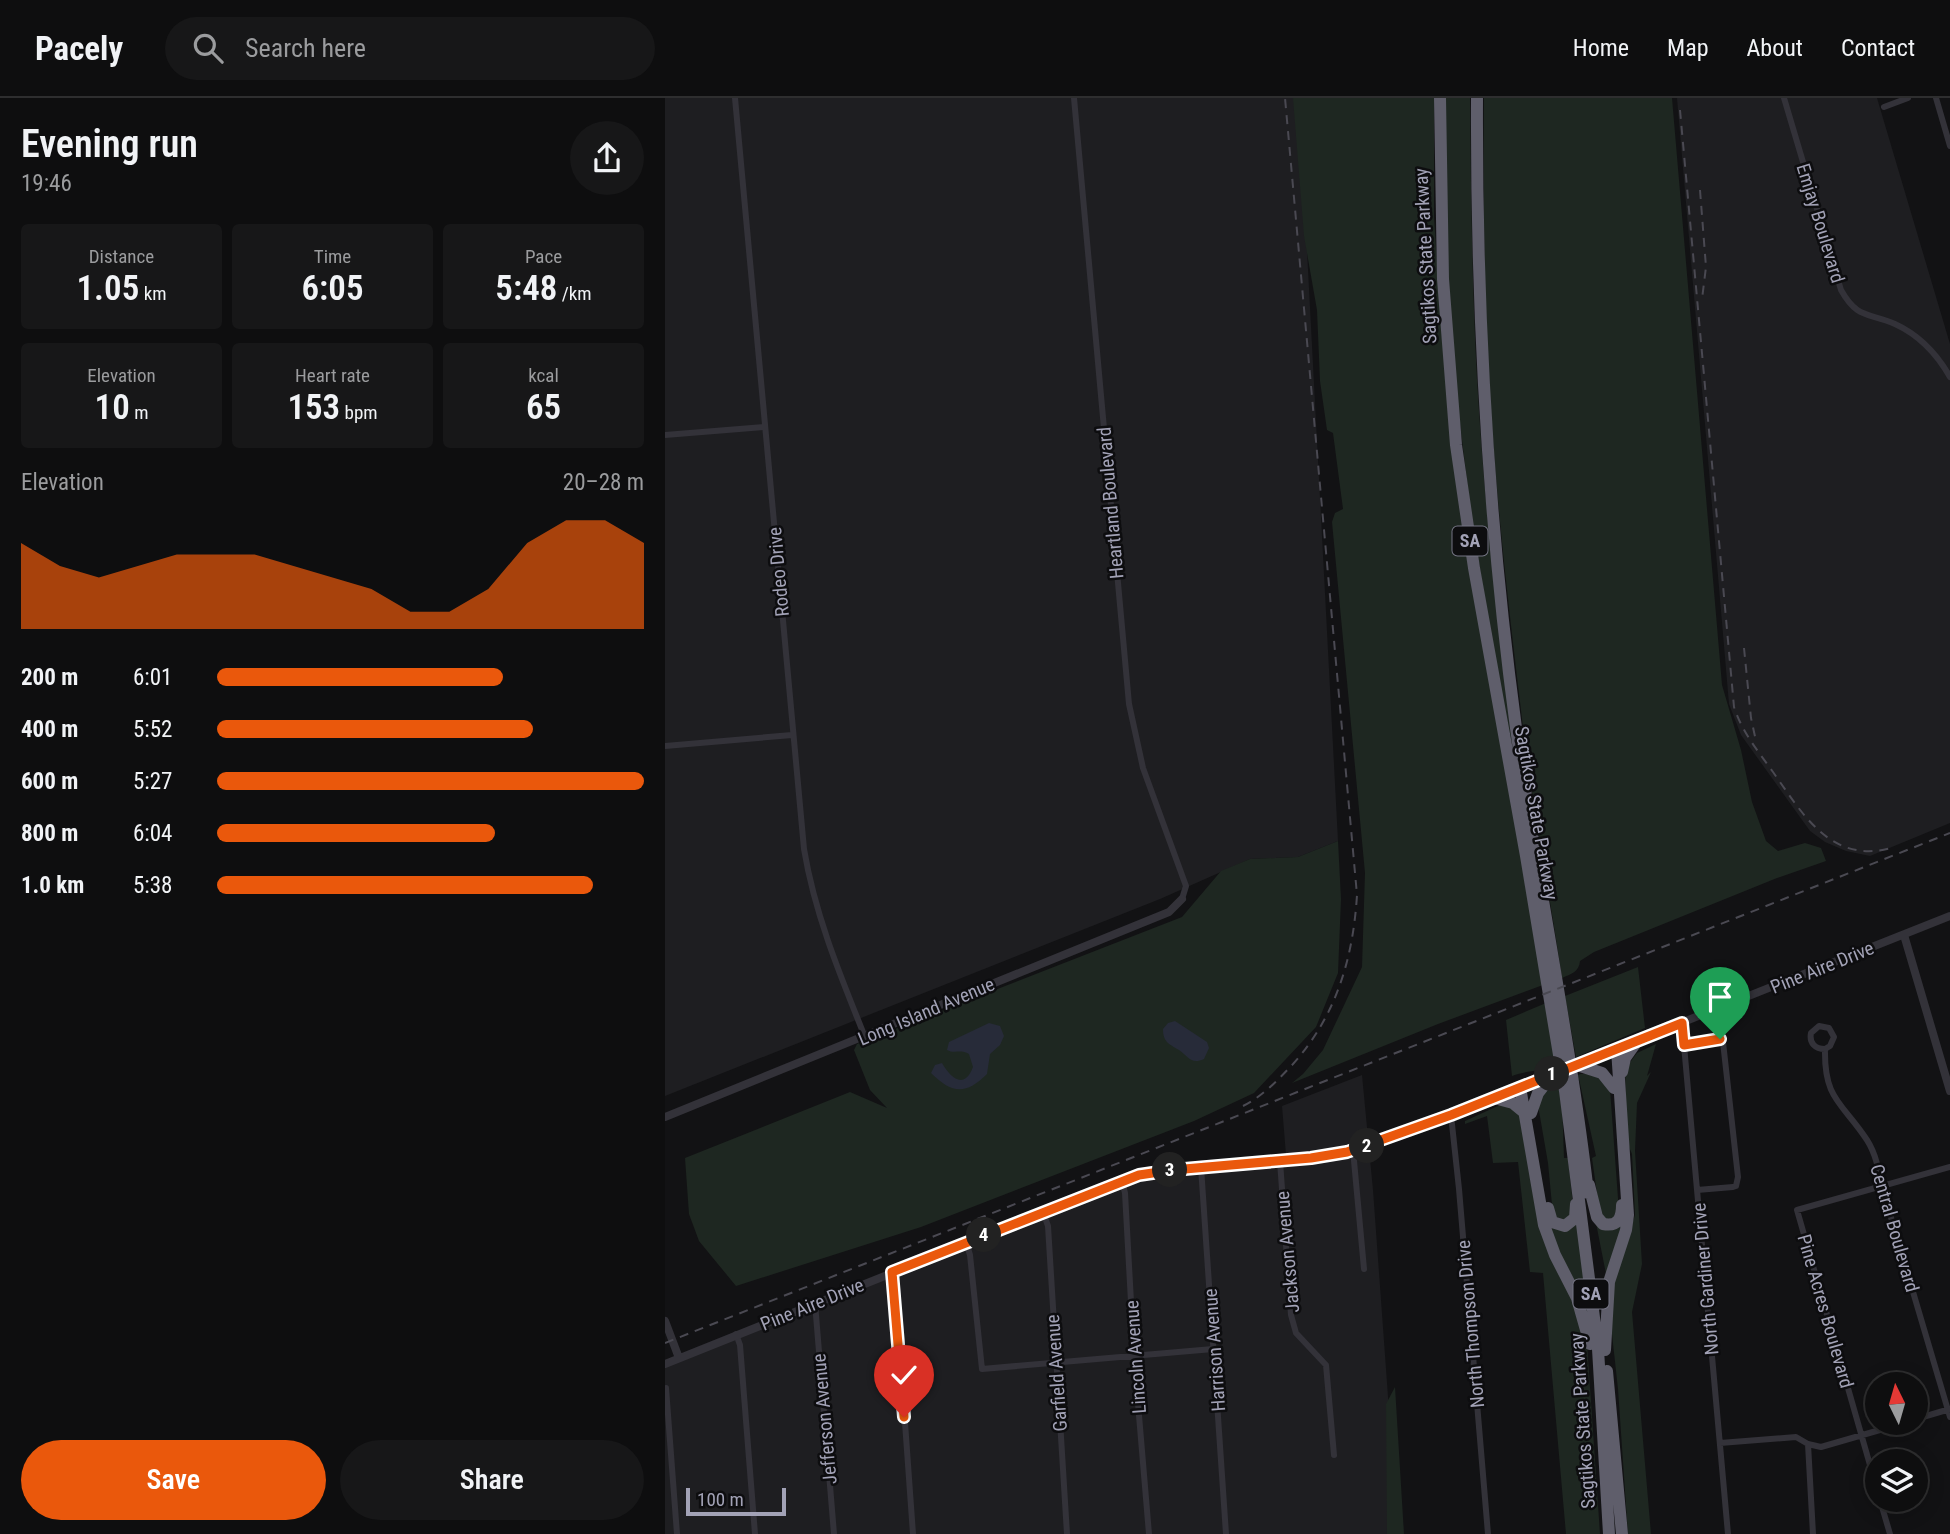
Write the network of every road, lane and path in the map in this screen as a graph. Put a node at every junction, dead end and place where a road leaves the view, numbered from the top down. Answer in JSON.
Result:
{"nodes":[{"id":1,"x":735,"y":98,"type":"edge"},
{"id":2,"x":1074,"y":98,"type":"edge"},
{"id":3,"x":1440,"y":98,"type":"edge"},
{"id":4,"x":1477,"y":98,"type":"edge"},
{"id":5,"x":1784,"y":98,"type":"edge"},
{"id":6,"x":1908,"y":98,"type":"edge"},
{"id":7,"x":1936,"y":98,"type":"edge"},
{"id":8,"x":1884,"y":107,"type":"dead end"},
{"id":9,"x":1950,"y":146,"type":"edge"},
{"id":10,"x":1950,"y":377,"type":"edge"},
{"id":11,"x":764,"y":427,"type":"junction"},
{"id":12,"x":665,"y":435,"type":"edge"},
{"id":13,"x":792,"y":735,"type":"junction"},
{"id":14,"x":665,"y":746,"type":"edge"},
{"id":15,"x":1182,"y":899,"type":"joint"},
{"id":16,"x":1950,"y":916,"type":"edge"},
{"id":17,"x":1904,"y":935,"type":"junction"},
{"id":18,"x":1551,"y":978,"type":"junction"},
{"id":19,"x":1682,"y":1023,"type":"junction"},
{"id":20,"x":865,"y":1037,"type":"junction"},
{"id":21,"x":1637,"y":1041,"type":"junction"},
{"id":22,"x":1684,"y":1045,"type":"junction"},
{"id":23,"x":1825,"y":1049,"type":"dead end"},
{"id":24,"x":1614,"y":1050,"type":"junction"},
{"id":25,"x":1568,"y":1059,"type":"junction"},
{"id":26,"x":1552,"y":1074,"type":"junction"},
{"id":27,"x":1523,"y":1086,"type":"junction"},
{"id":28,"x":1618,"y":1091,"type":"junction"},
{"id":29,"x":1950,"y":1091,"type":"edge"},
{"id":30,"x":1494,"y":1098,"type":"junction"},
{"id":31,"x":1528,"y":1113,"type":"junction"},
{"id":32,"x":1451,"y":1115,"type":"junction"},
{"id":33,"x":665,"y":1117,"type":"edge"},
{"id":34,"x":1353,"y":1150,"type":"junction"},
{"id":35,"x":1280,"y":1161,"type":"junction"},
{"id":36,"x":1201,"y":1167,"type":"junction"},
{"id":37,"x":1950,"y":1167,"type":"edge"},
{"id":38,"x":1580,"y":1168,"type":"junction"},
{"id":39,"x":1122,"y":1181,"type":"junction"},
{"id":40,"x":1882,"y":1187,"type":"junction"},
{"id":41,"x":1697,"y":1190,"type":"junction"},
{"id":42,"x":1043,"y":1212,"type":"junction"},
{"id":43,"x":966,"y":1242,"type":"junction"},
{"id":44,"x":1364,"y":1269,"type":"dead end"},
{"id":45,"x":892,"y":1272,"type":"junction"},
{"id":46,"x":815,"y":1303,"type":"junction"},
{"id":47,"x":665,"y":1321,"type":"edge"},
{"id":48,"x":736,"y":1334,"type":"junction"},
{"id":49,"x":1213,"y":1349,"type":"junction"},
{"id":50,"x":1605,"y":1350,"type":"junction"},
{"id":51,"x":1134,"y":1356,"type":"junction"},
{"id":52,"x":679,"y":1358,"type":"junction"},
{"id":53,"x":665,"y":1362,"type":"edge"},
{"id":54,"x":1055,"y":1363,"type":"junction"},
{"id":55,"x":666,"y":1388,"type":"edge"},
{"id":56,"x":1949,"y":1412,"type":"edge"},
{"id":57,"x":1929,"y":1416,"type":"edge"},
{"id":58,"x":1602,"y":1424,"type":"junction"},
{"id":59,"x":1865,"y":1434,"type":"edge"},
{"id":60,"x":1861,"y":1435,"type":"junction"},
{"id":61,"x":1720,"y":1443,"type":"junction"},
{"id":62,"x":1808,"y":1444,"type":"junction"},
{"id":63,"x":1865,"y":1449,"type":"edge"},
{"id":64,"x":1334,"y":1455,"type":"dead end"},
{"id":65,"x":1884,"y":1512,"type":"edge"},
{"id":66,"x":677,"y":1534,"type":"edge"},
{"id":67,"x":755,"y":1534,"type":"edge"},
{"id":68,"x":834,"y":1534,"type":"edge"},
{"id":69,"x":913,"y":1534,"type":"edge"},
{"id":70,"x":1067,"y":1534,"type":"edge"},
{"id":71,"x":1149,"y":1534,"type":"edge"},
{"id":72,"x":1226,"y":1534,"type":"edge"},
{"id":73,"x":1488,"y":1534,"type":"edge"},
{"id":74,"x":1609,"y":1534,"type":"edge"},
{"id":75,"x":1622,"y":1534,"type":"edge"},
{"id":76,"x":1728,"y":1534,"type":"edge"},
{"id":77,"x":1813,"y":1534,"type":"edge"},
{"id":78,"x":1890,"y":1534,"type":"edge"}],
"edges":[{"from":1,"to":11,"type":"street","name":"Rodeo Drive"},
{"from":2,"to":15,"type":"street","name":"Heartland Boulevard"},
{"from":3,"to":18,"type":"highway","name":"Sagtikos State Parkway","number":"SA"},
{"from":4,"to":18,"type":"highway","name":"Sagtikos State Parkway","number":"SA"},
{"from":5,"to":10,"type":"street","name":"Emjay Boulevard"},
{"from":6,"to":8,"type":"street"},
{"from":7,"to":9,"type":"street"},
{"from":11,"to":12,"type":"street"},
{"from":11,"to":13,"type":"street","name":"Rodeo Drive"},
{"from":13,"to":14,"type":"street"},
{"from":13,"to":20,"type":"street","name":"Rodeo Drive"},
{"from":15,"to":20,"type":"street","name":"Long Island Avenue"},
{"from":16,"to":17,"type":"street","name":"Pine Aire Drive"},
{"from":17,"to":19,"type":"street","name":"Pine Aire Drive"},
{"from":17,"to":29,"type":"street"},
{"from":18,"to":25,"type":"highway","name":"Sagtikos State Parkway","number":"SA"},
{"from":19,"to":21,"type":"street","name":"Pine Aire Drive"},
{"from":19,"to":22,"type":"street","name":"North Gardiner Drive"},
{"from":20,"to":33,"type":"street","name":"Long Island Avenue"},
{"from":21,"to":24,"type":"street","name":"Pine Aire Drive"},
{"from":21,"to":28,"type":"highway"},
{"from":22,"to":41,"type":"street","name":"North Gardiner Drive"},
{"from":22,"to":41,"type":"street"},
{"from":23,"to":40,"type":"street","name":"Central Boulevard"},
{"from":24,"to":25,"type":"street","name":"Pine Aire Drive"},
{"from":24,"to":28,"type":"highway"},
{"from":25,"to":26,"type":"street","name":"Pine Aire Drive"},
{"from":25,"to":28,"type":"highway"},
{"from":25,"to":38,"type":"highway","name":"Sagtikos State Parkway","number":"SA"},
{"from":26,"to":27,"type":"street","name":"Pine Aire Drive"},
{"from":26,"to":31,"type":"highway"},
{"from":27,"to":30,"type":"street","name":"Pine Aire Drive"},
{"from":27,"to":31,"type":"highway"},
{"from":28,"to":38,"type":"highway"},
{"from":28,"to":50,"type":"highway"},
{"from":30,"to":31,"type":"highway"},
{"from":30,"to":32,"type":"street","name":"Pine Aire Drive"},
{"from":31,"to":38,"type":"highway"},
{"from":31,"to":58,"type":"highway"},
{"from":32,"to":34,"type":"street","name":"Pine Aire Drive"},
{"from":32,"to":73,"type":"street","name":"North Thompson Drive"},
{"from":34,"to":35,"type":"street","name":"Pine Aire Drive"},
{"from":34,"to":44,"type":"street"},
{"from":35,"to":36,"type":"street","name":"Pine Aire Drive"},
{"from":35,"to":64,"type":"street","name":"Jackson Avenue"},
{"from":36,"to":39,"type":"street","name":"Pine Aire Drive"},
{"from":36,"to":49,"type":"street","name":"Harrison Avenue"},
{"from":37,"to":40,"type":"street"},
{"from":38,"to":50,"type":"highway","name":"Sagtikos State Parkway","number":"SA"},
{"from":38,"to":58,"type":"highway","name":"Sagtikos State Parkway","number":"SA"},
{"from":39,"to":42,"type":"street","name":"Pine Aire Drive"},
{"from":39,"to":51,"type":"street","name":"Lincoln Avenue"},
{"from":40,"to":56,"type":"street","name":"Central Boulevard"},
{"from":40,"to":60,"type":"street","name":"Pine Acres Boulevard"},
{"from":41,"to":61,"type":"street","name":"North Gardiner Drive"},
{"from":42,"to":43,"type":"street","name":"Pine Aire Drive"},
{"from":42,"to":54,"type":"street","name":"Garfield Avenue"},
{"from":43,"to":45,"type":"street","name":"Pine Aire Drive"},
{"from":43,"to":54,"type":"street"},
{"from":45,"to":46,"type":"street","name":"Pine Aire Drive"},
{"from":45,"to":69,"type":"street"},
{"from":46,"to":48,"type":"street","name":"Pine Aire Drive"},
{"from":46,"to":68,"type":"street","name":"Jefferson Avenue"},
{"from":47,"to":52,"type":"street"},
{"from":48,"to":52,"type":"street","name":"Pine Aire Drive"},
{"from":48,"to":67,"type":"street"},
{"from":49,"to":51,"type":"street"},
{"from":49,"to":72,"type":"street","name":"Harrison Avenue"},
{"from":50,"to":75,"type":"highway","name":"Sagtikos State Parkway","number":"SA"},
{"from":51,"to":54,"type":"street"},
{"from":51,"to":71,"type":"street","name":"Lincoln Avenue"},
{"from":52,"to":53,"type":"street","name":"Pine Aire Drive"},
{"from":54,"to":70,"type":"street","name":"Garfield Avenue"},
{"from":55,"to":66,"type":"street"},
{"from":56,"to":57,"type":"street"},
{"from":58,"to":74,"type":"highway","name":"Sagtikos State Parkway","number":"SA"},
{"from":59,"to":60,"type":"street"},
{"from":60,"to":62,"type":"street"},
{"from":60,"to":63,"type":"street","name":"Pine Acres Boulevard"},
{"from":61,"to":62,"type":"street"},
{"from":61,"to":76,"type":"street","name":"North Gardiner Drive"},
{"from":62,"to":77,"type":"street"},
{"from":65,"to":78,"type":"street"}]}
